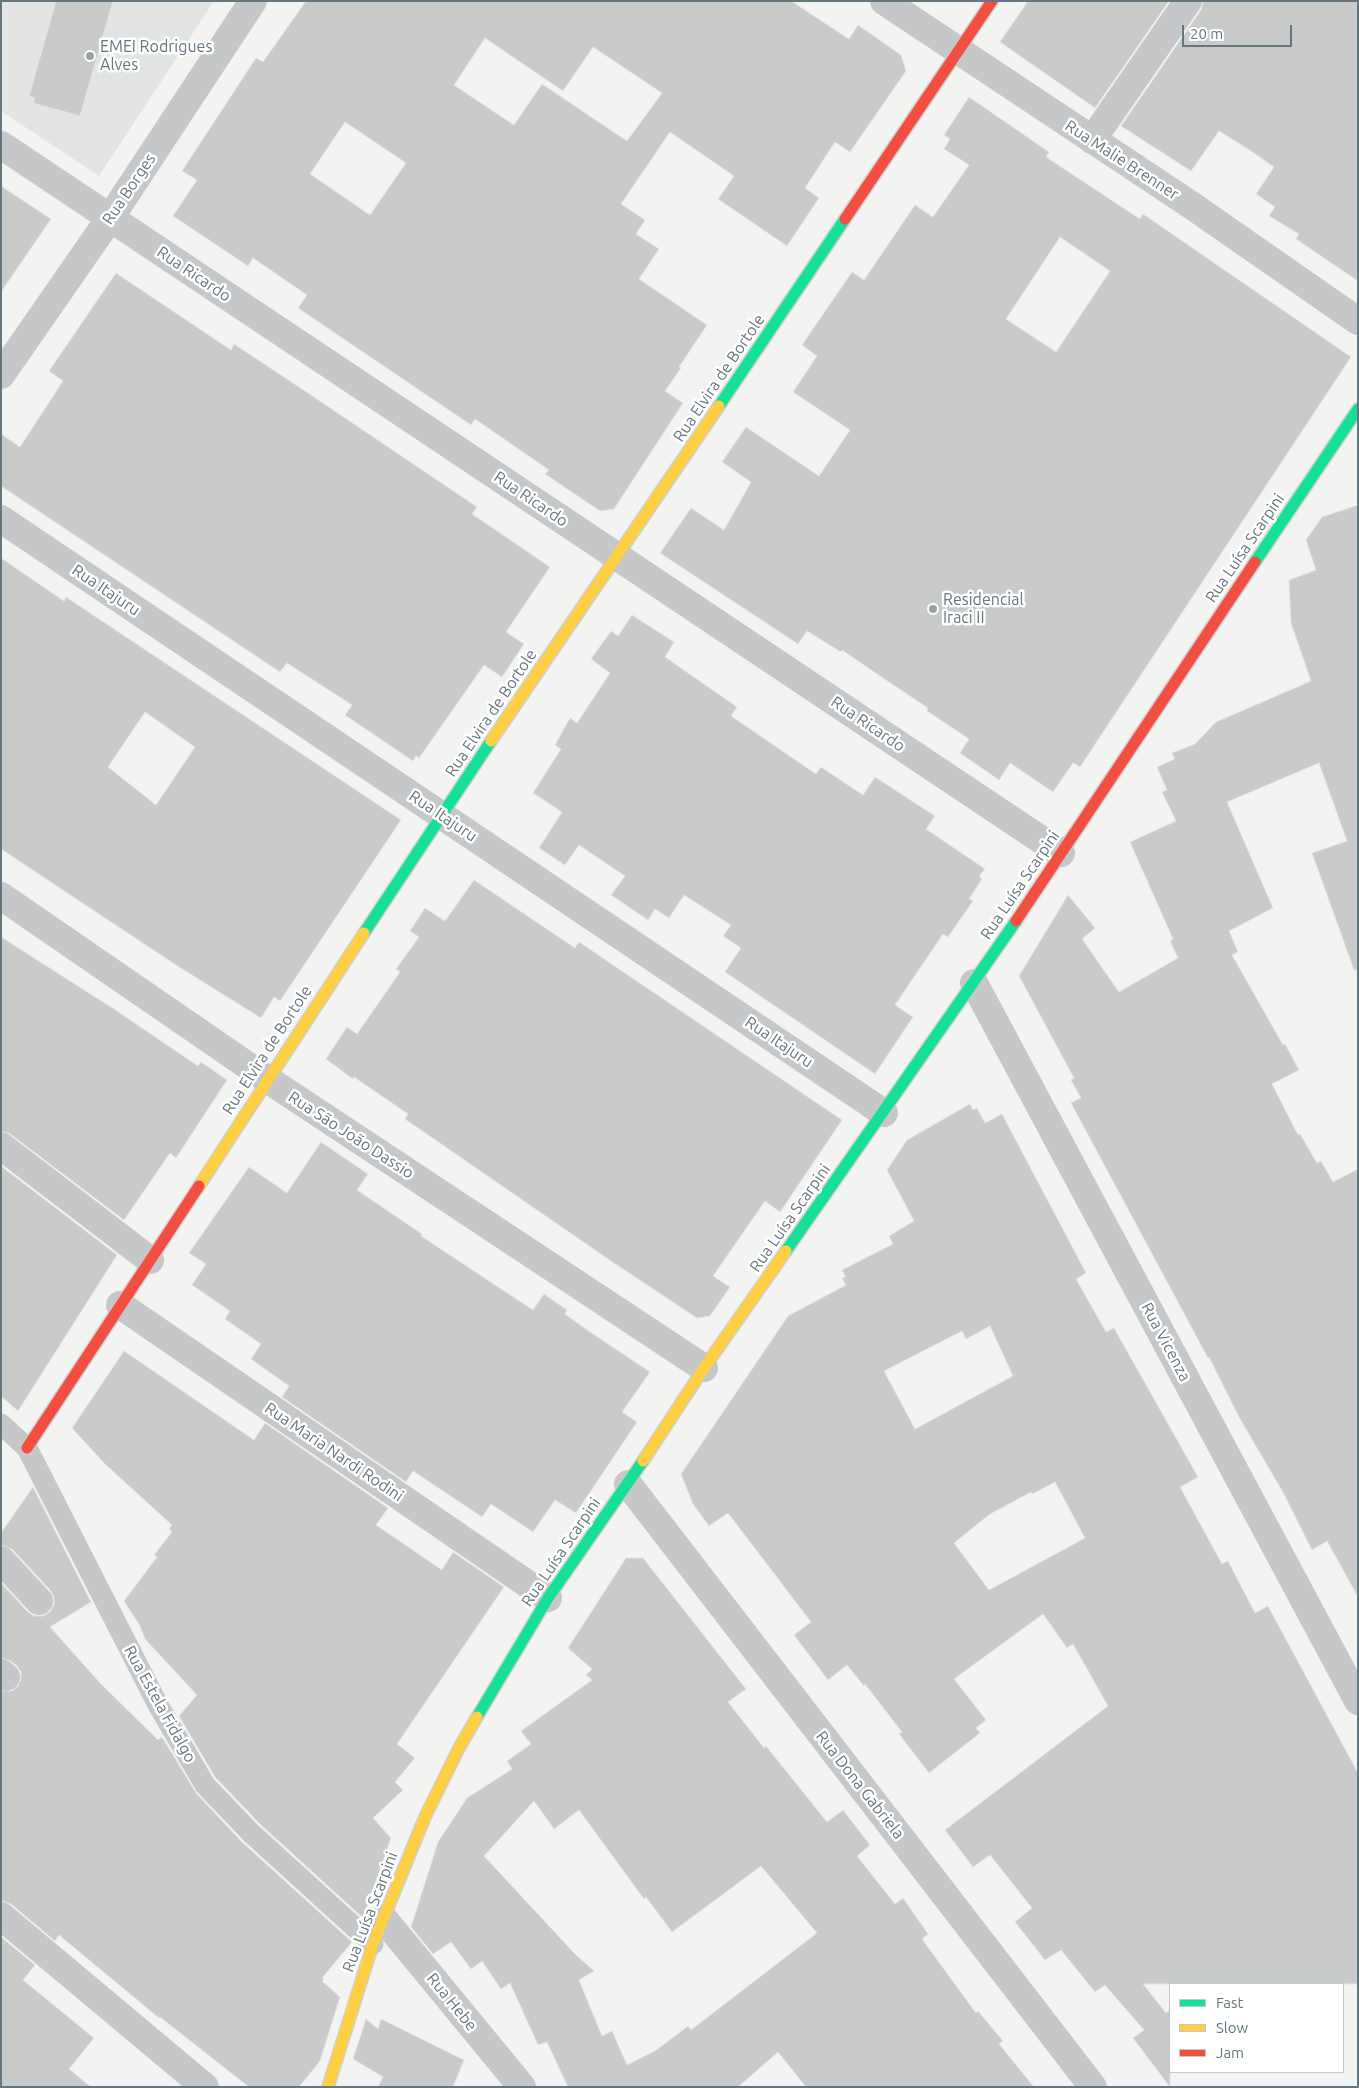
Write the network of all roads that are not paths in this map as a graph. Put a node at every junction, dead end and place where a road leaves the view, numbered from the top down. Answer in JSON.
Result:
{"nodes":[{"id":1,"x":253,"y":1,"type":"edge"},
{"id":2,"x":884,"y":1,"type":"edge"},
{"id":3,"x":992,"y":1,"type":"edge"},
{"id":4,"x":1188,"y":1,"type":"edge"},
{"id":5,"x":958,"y":51,"type":"junction"},
{"id":6,"x":1092,"y":140,"type":"junction"},
{"id":7,"x":1,"y":146,"type":"edge"},
{"id":8,"x":110,"y":218,"type":"junction"},
{"id":9,"x":1358,"y":321,"type":"edge"},
{"id":10,"x":1,"y":374,"type":"edge"},
{"id":11,"x":1358,"y":408,"type":"edge"},
{"id":12,"x":1,"y":519,"type":"edge"},
{"id":13,"x":617,"y":557,"type":"junction"},
{"id":14,"x":441,"y":814,"type":"junction"},
{"id":15,"x":1061,"y":853,"type":"junction"},
{"id":16,"x":1,"y":896,"type":"edge"},
{"id":17,"x":974,"y":983,"type":"junction"},
{"id":18,"x":266,"y":1079,"type":"junction"},
{"id":19,"x":884,"y":1113,"type":"junction"},
{"id":20,"x":1,"y":1146,"type":"edge"},
{"id":21,"x":150,"y":1260,"type":"junction"},
{"id":22,"x":120,"y":1305,"type":"junction"},
{"id":23,"x":704,"y":1368,"type":"junction"},
{"id":24,"x":1,"y":1424,"type":"edge"},
{"id":25,"x":27,"y":1448,"type":"junction"},
{"id":26,"x":628,"y":1484,"type":"junction"},
{"id":27,"x":1,"y":1560,"type":"edge"},
{"id":28,"x":548,"y":1598,"type":"junction"},
{"id":29,"x":39,"y":1600,"type":"dead end"},
{"id":30,"x":1358,"y":1701,"type":"edge"},
{"id":31,"x":1,"y":1916,"type":"edge"},
{"id":32,"x":383,"y":1918,"type":"junction"},
{"id":33,"x":373,"y":1944,"type":"junction"},
{"id":34,"x":205,"y":2087,"type":"edge"},
{"id":35,"x":328,"y":2087,"type":"edge"},
{"id":36,"x":522,"y":2087,"type":"edge"},
{"id":37,"x":1093,"y":2087,"type":"edge"}],
"edges":[{"from":1,"to":8,"type":"street","name":"Rua Borges"},
{"from":2,"to":5,"type":"street","name":"Rua Malie Brenner"},
{"from":3,"to":5,"type":"street","name":"Rua Elvira de Bortole"},
{"from":4,"to":6,"type":"street"},
{"from":5,"to":6,"type":"street","name":"Rua Malie Brenner"},
{"from":5,"to":13,"type":"street","name":"Rua Elvira de Bortole"},
{"from":6,"to":9,"type":"street","name":"Rua Malie Brenner"},
{"from":7,"to":8,"type":"street","name":"Rua Ricardo"},
{"from":8,"to":10,"type":"street","name":"Rua Borges"},
{"from":8,"to":13,"type":"street","name":"Rua Ricardo"},
{"from":11,"to":15,"type":"street","name":"Rua Luísa Scarpini"},
{"from":12,"to":14,"type":"street","name":"Rua Itajuru"},
{"from":13,"to":14,"type":"street","name":"Rua Elvira de Bortole"},
{"from":13,"to":15,"type":"street","name":"Rua Ricardo"},
{"from":14,"to":18,"type":"street","name":"Rua Elvira de Bortole"},
{"from":14,"to":19,"type":"street","name":"Rua Itajuru"},
{"from":15,"to":17,"type":"street","name":"Rua Luísa Scarpini"},
{"from":16,"to":18,"type":"street","name":"Rua São João Dassio"},
{"from":17,"to":19,"type":"street","name":"Rua Luísa Scarpini"},
{"from":17,"to":30,"type":"street","name":"Rua Vicenza"},
{"from":18,"to":21,"type":"street","name":"Rua Elvira de Bortole"},
{"from":18,"to":23,"type":"street","name":"Rua São João Dassio"},
{"from":19,"to":23,"type":"street","name":"Rua Luísa Scarpini"},
{"from":20,"to":21,"type":"street"},
{"from":21,"to":22,"type":"street","name":"Rua Elvira de Bortole"},
{"from":22,"to":25,"type":"street","name":"Rua Elvira de Bortole"},
{"from":22,"to":28,"type":"street","name":"Rua Maria Nardi Rodini"},
{"from":23,"to":26,"type":"street","name":"Rua Luísa Scarpini"},
{"from":24,"to":25,"type":"lane","name":"Rua Estela Fidalgo"},
{"from":25,"to":33,"type":"lane","name":"Rua Estela Fidalgo"},
{"from":26,"to":28,"type":"street","name":"Rua Luísa Scarpini"},
{"from":26,"to":37,"type":"street","name":"Rua Dona Gabriela"},
{"from":27,"to":29,"type":"street"},
{"from":28,"to":32,"type":"street","name":"Rua Luísa Scarpini"},
{"from":31,"to":34,"type":"street"},
{"from":32,"to":33,"type":"street","name":"Rua Luísa Scarpini"},
{"from":32,"to":36,"type":"street","name":"Rua Hebe"},
{"from":33,"to":35,"type":"street","name":"Rua Luísa Scarpini"}]}
